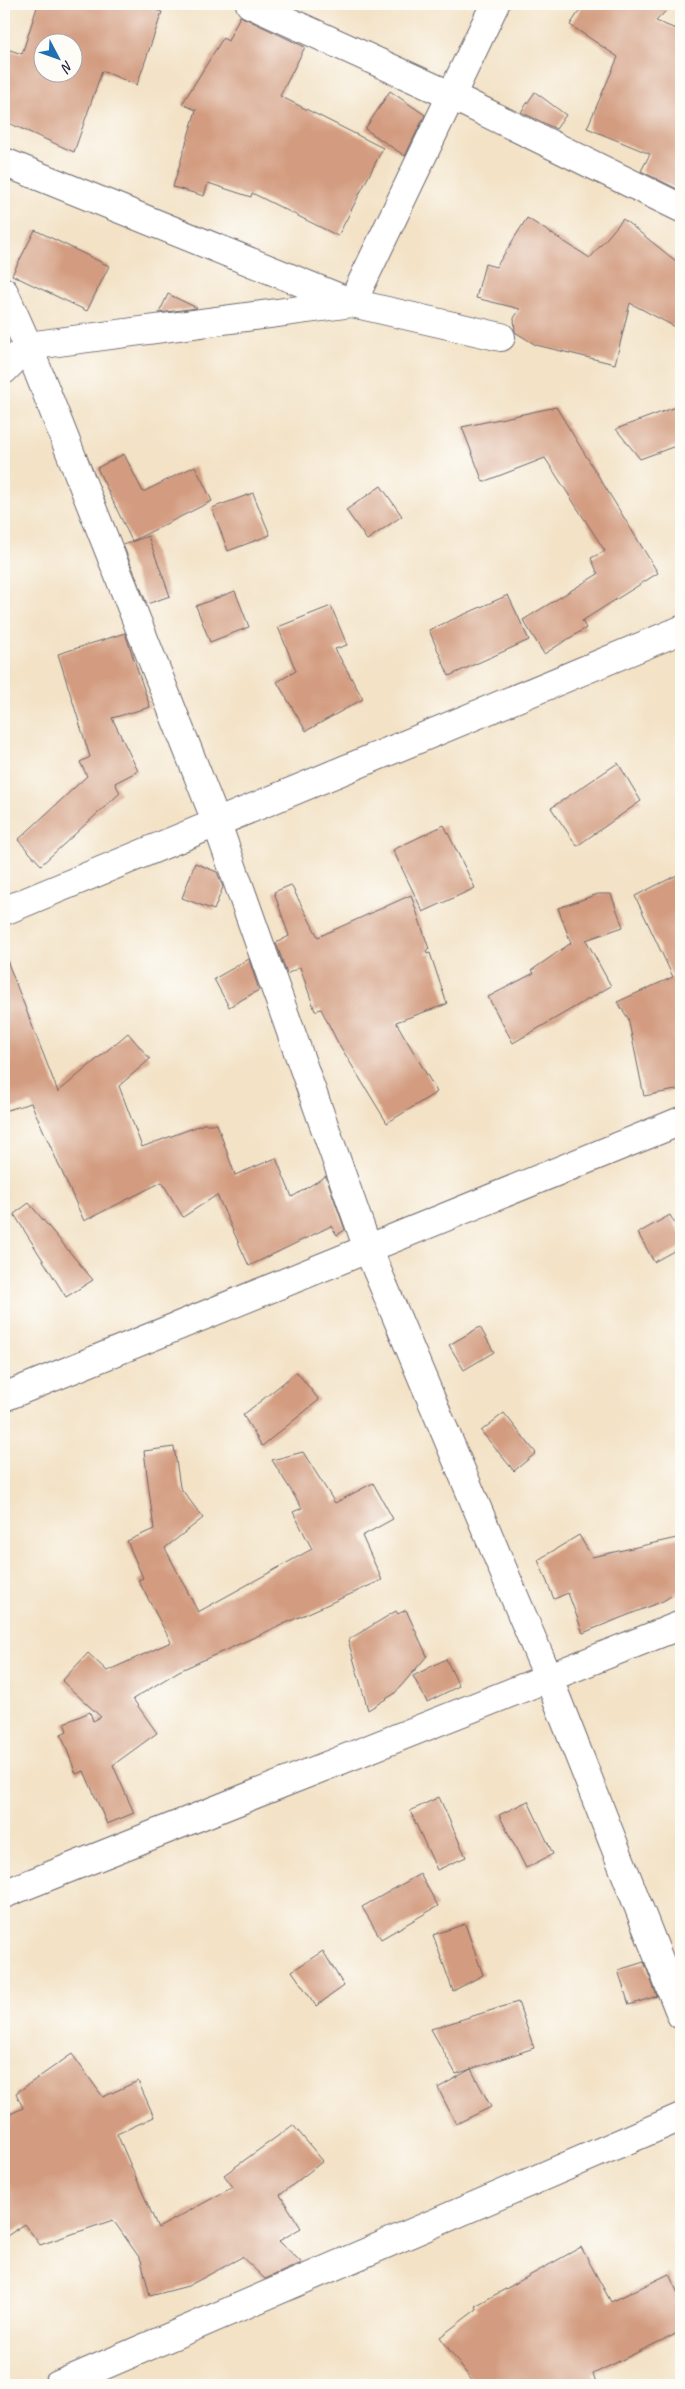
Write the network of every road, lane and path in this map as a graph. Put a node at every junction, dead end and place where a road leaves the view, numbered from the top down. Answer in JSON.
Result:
{"nodes":[{"id":1,"x":250,"y":4,"type":"edge"},
{"id":2,"x":495,"y":4,"type":"edge"},
{"id":3,"x":452,"y":96,"type":"junction"},
{"id":4,"x":4,"y":162,"type":"edge"},
{"id":5,"x":681,"y":208,"type":"edge"},
{"id":6,"x":4,"y":292,"type":"edge"},
{"id":7,"x":352,"y":303,"type":"junction"},
{"id":8,"x":501,"y":337,"type":"dead end"},
{"id":9,"x":28,"y":346,"type":"junction"},
{"id":10,"x":4,"y":370,"type":"edge"},
{"id":11,"x":681,"y":630,"type":"edge"},
{"id":12,"x":216,"y":822,"type":"junction"},
{"id":13,"x":4,"y":911,"type":"edge"},
{"id":14,"x":681,"y":1121,"type":"edge"},
{"id":15,"x":368,"y":1249,"type":"junction"},
{"id":16,"x":4,"y":1397,"type":"edge"},
{"id":17,"x":681,"y":1625,"type":"edge"},
{"id":18,"x":549,"y":1679,"type":"junction"},
{"id":19,"x":4,"y":1894,"type":"edge"},
{"id":20,"x":681,"y":2015,"type":"edge"},
{"id":21,"x":681,"y":2117,"type":"edge"},
{"id":22,"x":58,"y":2385,"type":"edge"}],
"edges":[{"from":1,"to":3,"type":"street"},
{"from":2,"to":3,"type":"street"},
{"from":3,"to":5,"type":"street"},
{"from":3,"to":7,"type":"street"},
{"from":4,"to":7,"type":"street"},
{"from":6,"to":9,"type":"street"},
{"from":7,"to":8,"type":"street"},
{"from":7,"to":9,"type":"street"},
{"from":9,"to":10,"type":"street"},
{"from":9,"to":12,"type":"street"},
{"from":11,"to":12,"type":"street"},
{"from":12,"to":13,"type":"street"},
{"from":12,"to":15,"type":"street"},
{"from":14,"to":15,"type":"street"},
{"from":15,"to":16,"type":"street"},
{"from":15,"to":18,"type":"street"},
{"from":17,"to":18,"type":"street"},
{"from":18,"to":19,"type":"street"},
{"from":18,"to":20,"type":"street"},
{"from":21,"to":22,"type":"street"}]}
